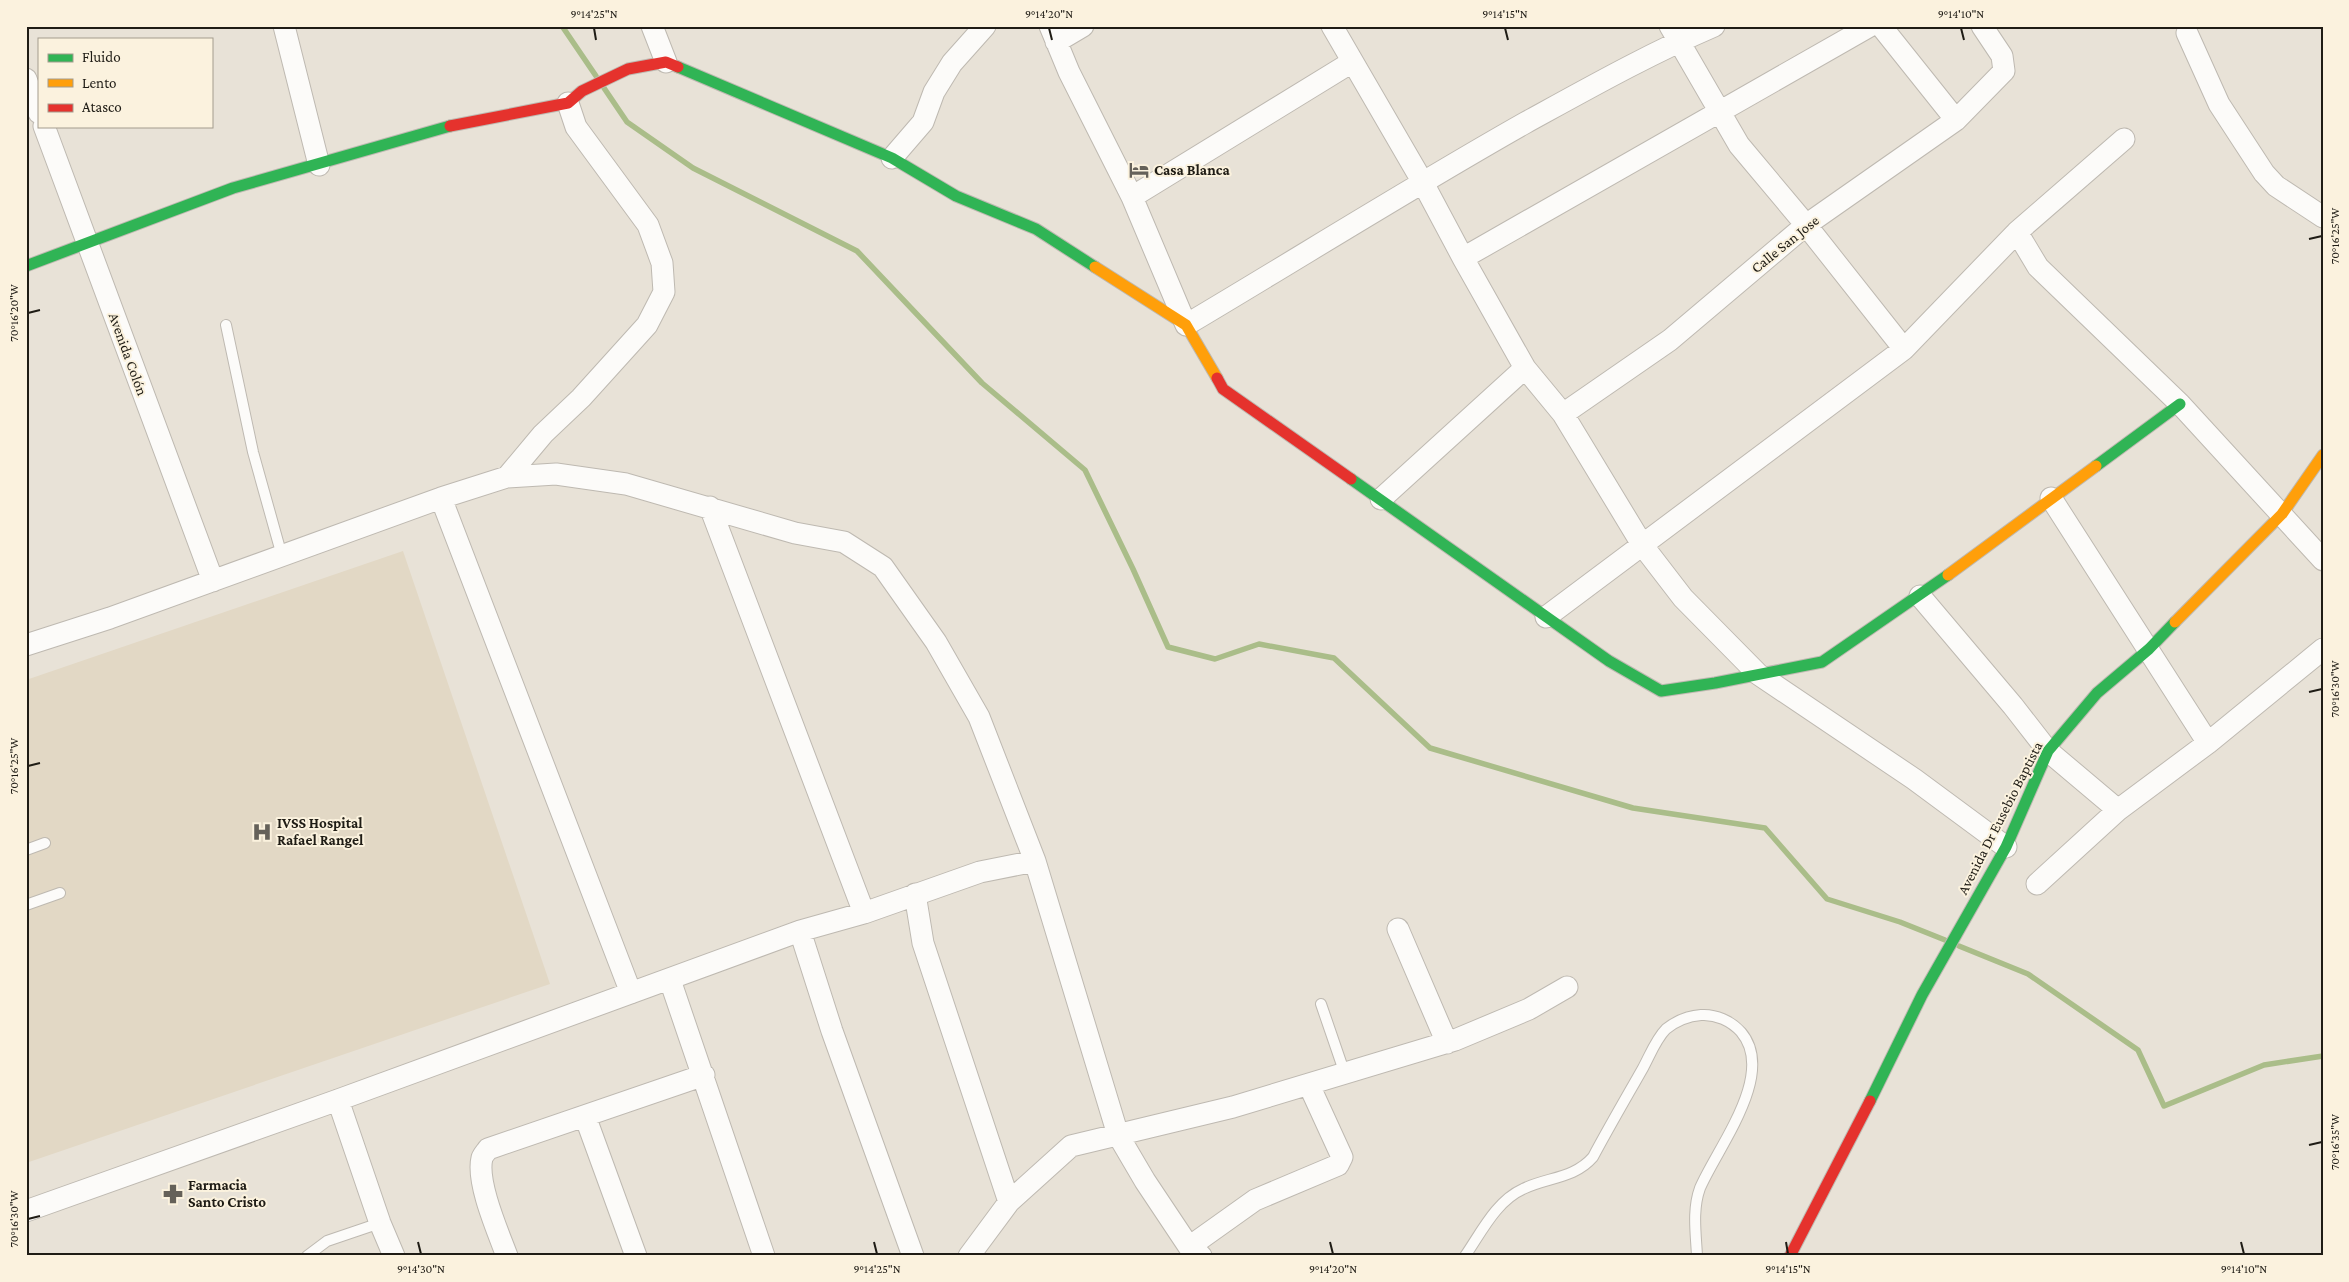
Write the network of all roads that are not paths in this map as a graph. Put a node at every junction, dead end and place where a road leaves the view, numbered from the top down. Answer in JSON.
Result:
{"nodes":[{"id":1,"x":284,"y":26,"type":"edge"},
{"id":2,"x":652,"y":26,"type":"edge"},
{"id":3,"x":985,"y":26,"type":"edge"},
{"id":4,"x":1083,"y":26,"type":"edge"},
{"id":5,"x":1332,"y":26,"type":"edge"},
{"id":6,"x":1714,"y":26,"type":"edge"},
{"id":7,"x":1870,"y":26,"type":"edge"},
{"id":8,"x":1881,"y":26,"type":"edge"},
{"id":9,"x":1982,"y":26,"type":"edge"},
{"id":10,"x":2187,"y":33,"type":"dead end"},
{"id":11,"x":1053,"y":34,"type":"edge"},
{"id":12,"x":1675,"y":34,"type":"edge"},
{"id":13,"x":666,"y":62,"type":"junction"},
{"id":14,"x":1352,"y":62,"type":"junction"},
{"id":15,"x":26,"y":79,"type":"edge"},
{"id":16,"x":575,"y":97,"type":"junction"},
{"id":17,"x":38,"y":110,"type":"edge"},
{"id":18,"x":1720,"y":110,"type":"junction"},
{"id":19,"x":1956,"y":120,"type":"junction"},
{"id":20,"x":45,"y":128,"type":"edge"},
{"id":21,"x":2124,"y":139,"type":"dead end"},
{"id":22,"x":892,"y":158,"type":"junction"},
{"id":23,"x":319,"y":165,"type":"junction"},
{"id":24,"x":1422,"y":181,"type":"junction"},
{"id":25,"x":1132,"y":198,"type":"junction"},
{"id":26,"x":2323,"y":217,"type":"edge"},
{"id":27,"x":1806,"y":225,"type":"junction"},
{"id":28,"x":2017,"y":232,"type":"junction"},
{"id":29,"x":87,"y":243,"type":"junction"},
{"id":30,"x":1463,"y":258,"type":"junction"},
{"id":31,"x":26,"y":266,"type":"edge"},
{"id":32,"x":226,"y":325,"type":"dead end"},
{"id":33,"x":1186,"y":325,"type":"junction"},
{"id":34,"x":1904,"y":349,"type":"junction"},
{"id":35,"x":1525,"y":368,"type":"junction"},
{"id":36,"x":2180,"y":404,"type":"junction"},
{"id":37,"x":1563,"y":414,"type":"junction"},
{"id":38,"x":2323,"y":455,"type":"edge"},
{"id":39,"x":507,"y":477,"type":"junction"},
{"id":40,"x":441,"y":498,"type":"junction"},
{"id":41,"x":1381,"y":498,"type":"junction"},
{"id":42,"x":2051,"y":498,"type":"junction"},
{"id":43,"x":710,"y":507,"type":"junction"},
{"id":44,"x":2282,"y":514,"type":"junction"},
{"id":45,"x":1642,"y":546,"type":"junction"},
{"id":46,"x":282,"y":556,"type":"junction"},
{"id":47,"x":2323,"y":560,"type":"edge"},
{"id":48,"x":213,"y":581,"type":"junction"},
{"id":49,"x":1920,"y":596,"type":"junction"},
{"id":50,"x":1546,"y":617,"type":"junction"},
{"id":51,"x":26,"y":645,"type":"edge"},
{"id":52,"x":2149,"y":649,"type":"junction"},
{"id":53,"x":2323,"y":649,"type":"edge"},
{"id":54,"x":1758,"y":674,"type":"junction"},
{"id":55,"x":2208,"y":742,"type":"junction"},
{"id":56,"x":2048,"y":751,"type":"junction"},
{"id":57,"x":2118,"y":810,"type":"junction"},
{"id":58,"x":45,"y":843,"type":"dead end"},
{"id":59,"x":2006,"y":847,"type":"junction"},
{"id":60,"x":26,"y":850,"type":"edge"},
{"id":61,"x":1035,"y":862,"type":"junction"},
{"id":62,"x":2038,"y":884,"type":"dead end"},
{"id":63,"x":60,"y":893,"type":"dead end"},
{"id":64,"x":915,"y":894,"type":"junction"},
{"id":65,"x":26,"y":905,"type":"edge"},
{"id":66,"x":864,"y":913,"type":"junction"},
{"id":67,"x":1398,"y":929,"type":"dead end"},
{"id":68,"x":800,"y":931,"type":"junction"},
{"id":69,"x":670,"y":980,"type":"junction"},
{"id":70,"x":1567,"y":987,"type":"dead end"},
{"id":71,"x":631,"y":993,"type":"junction"},
{"id":72,"x":1321,"y":1004,"type":"dead end"},
{"id":73,"x":1447,"y":1043,"type":"junction"},
{"id":74,"x":1345,"y":1074,"type":"junction"},
{"id":75,"x":704,"y":1075,"type":"junction"},
{"id":76,"x":1309,"y":1085,"type":"junction"},
{"id":77,"x":338,"y":1100,"type":"junction"},
{"id":78,"x":585,"y":1116,"type":"junction"},
{"id":79,"x":1118,"y":1135,"type":"junction"},
{"id":80,"x":1009,"y":1202,"type":"junction"},
{"id":81,"x":26,"y":1211,"type":"edge"},
{"id":82,"x":380,"y":1223,"type":"junction"},
{"id":83,"x":1195,"y":1251,"type":"edge"},
{"id":84,"x":306,"y":1256,"type":"edge"},
{"id":85,"x":394,"y":1256,"type":"edge"},
{"id":86,"x":506,"y":1256,"type":"edge"},
{"id":87,"x":636,"y":1256,"type":"edge"},
{"id":88,"x":764,"y":1256,"type":"edge"},
{"id":89,"x":913,"y":1256,"type":"edge"},
{"id":90,"x":969,"y":1256,"type":"edge"},
{"id":91,"x":1465,"y":1256,"type":"edge"},
{"id":92,"x":1697,"y":1256,"type":"edge"},
{"id":93,"x":1790,"y":1256,"type":"edge"}],
"edges":[{"from":1,"to":23,"type":"street"},
{"from":2,"to":13,"type":"street"},
{"from":3,"to":22,"type":"street"},
{"from":4,"to":11,"type":"street"},
{"from":5,"to":14,"type":"street"},
{"from":6,"to":12,"type":"street"},
{"from":7,"to":18,"type":"street"},
{"from":8,"to":19,"type":"street"},
{"from":9,"to":19,"type":"street","name":"Calle San Jose"},
{"from":10,"to":26,"type":"street"},
{"from":11,"to":25,"type":"street"},
{"from":12,"to":18,"type":"street"},
{"from":12,"to":24,"type":"street"},
{"from":13,"to":16,"type":"street"},
{"from":13,"to":22,"type":"street"},
{"from":14,"to":24,"type":"street"},
{"from":14,"to":25,"type":"street"},
{"from":15,"to":17,"type":"street"},
{"from":16,"to":23,"type":"street"},
{"from":16,"to":39,"type":"street"},
{"from":18,"to":27,"type":"street"},
{"from":18,"to":30,"type":"street"},
{"from":19,"to":27,"type":"street","name":"Calle San Jose"},
{"from":20,"to":29,"type":"street","name":"Avenida Colón"},
{"from":21,"to":28,"type":"street"},
{"from":22,"to":33,"type":"street"},
{"from":23,"to":29,"type":"street"},
{"from":24,"to":30,"type":"street"},
{"from":24,"to":33,"type":"street"},
{"from":25,"to":33,"type":"street"},
{"from":27,"to":34,"type":"street"},
{"from":27,"to":37,"type":"street","name":"Calle San Jose"},
{"from":28,"to":34,"type":"street"},
{"from":28,"to":36,"type":"street"},
{"from":29,"to":31,"type":"street"},
{"from":29,"to":48,"type":"street","name":"Avenida Colón"},
{"from":30,"to":35,"type":"street"},
{"from":32,"to":46,"type":"lane"},
{"from":33,"to":41,"type":"street"},
{"from":34,"to":45,"type":"street"},
{"from":35,"to":37,"type":"street"},
{"from":35,"to":41,"type":"street"},
{"from":36,"to":42,"type":"street"},
{"from":36,"to":44,"type":"street"},
{"from":37,"to":45,"type":"street"},
{"from":38,"to":44,"type":"street","name":"Avenida Dr Eusebio Baptista"},
{"from":39,"to":40,"type":"street"},
{"from":39,"to":43,"type":"street"},
{"from":40,"to":46,"type":"street"},
{"from":40,"to":71,"type":"street"},
{"from":41,"to":50,"type":"street"},
{"from":42,"to":49,"type":"street"},
{"from":42,"to":52,"type":"street"},
{"from":43,"to":61,"type":"street"},
{"from":43,"to":66,"type":"street"},
{"from":44,"to":47,"type":"street"},
{"from":44,"to":52,"type":"street","name":"Avenida Dr Eusebio Baptista"},
{"from":45,"to":50,"type":"street"},
{"from":45,"to":54,"type":"street"},
{"from":46,"to":48,"type":"street"},
{"from":48,"to":51,"type":"street"},
{"from":49,"to":54,"type":"street"},
{"from":49,"to":56,"type":"street"},
{"from":50,"to":54,"type":"street"},
{"from":52,"to":55,"type":"street"},
{"from":52,"to":56,"type":"street","name":"Avenida Dr Eusebio Baptista"},
{"from":53,"to":55,"type":"street"},
{"from":54,"to":59,"type":"street"},
{"from":55,"to":57,"type":"street"},
{"from":56,"to":57,"type":"street"},
{"from":56,"to":59,"type":"street","name":"Avenida Dr Eusebio Baptista"},
{"from":57,"to":62,"type":"street"},
{"from":58,"to":60,"type":"lane"},
{"from":59,"to":93,"type":"street","name":"Avenida Dr Eusebio Baptista"},
{"from":61,"to":64,"type":"street"},
{"from":61,"to":79,"type":"street"},
{"from":63,"to":65,"type":"lane"},
{"from":64,"to":66,"type":"street"},
{"from":64,"to":80,"type":"street"},
{"from":66,"to":68,"type":"street"},
{"from":67,"to":73,"type":"street"},
{"from":68,"to":69,"type":"street"},
{"from":68,"to":89,"type":"street"},
{"from":69,"to":71,"type":"street"},
{"from":69,"to":75,"type":"street"},
{"from":70,"to":73,"type":"street"},
{"from":71,"to":77,"type":"street"},
{"from":72,"to":74,"type":"lane"},
{"from":73,"to":74,"type":"street"},
{"from":74,"to":76,"type":"street"},
{"from":75,"to":78,"type":"street"},
{"from":75,"to":88,"type":"street"},
{"from":76,"to":79,"type":"street"},
{"from":76,"to":83,"type":"street"},
{"from":77,"to":81,"type":"street"},
{"from":77,"to":82,"type":"street"},
{"from":78,"to":86,"type":"street"},
{"from":78,"to":87,"type":"street"},
{"from":79,"to":80,"type":"street"},
{"from":79,"to":83,"type":"street"},
{"from":80,"to":90,"type":"street"},
{"from":82,"to":84,"type":"lane"},
{"from":82,"to":85,"type":"street"},
{"from":91,"to":92,"type":"lane"}]}
